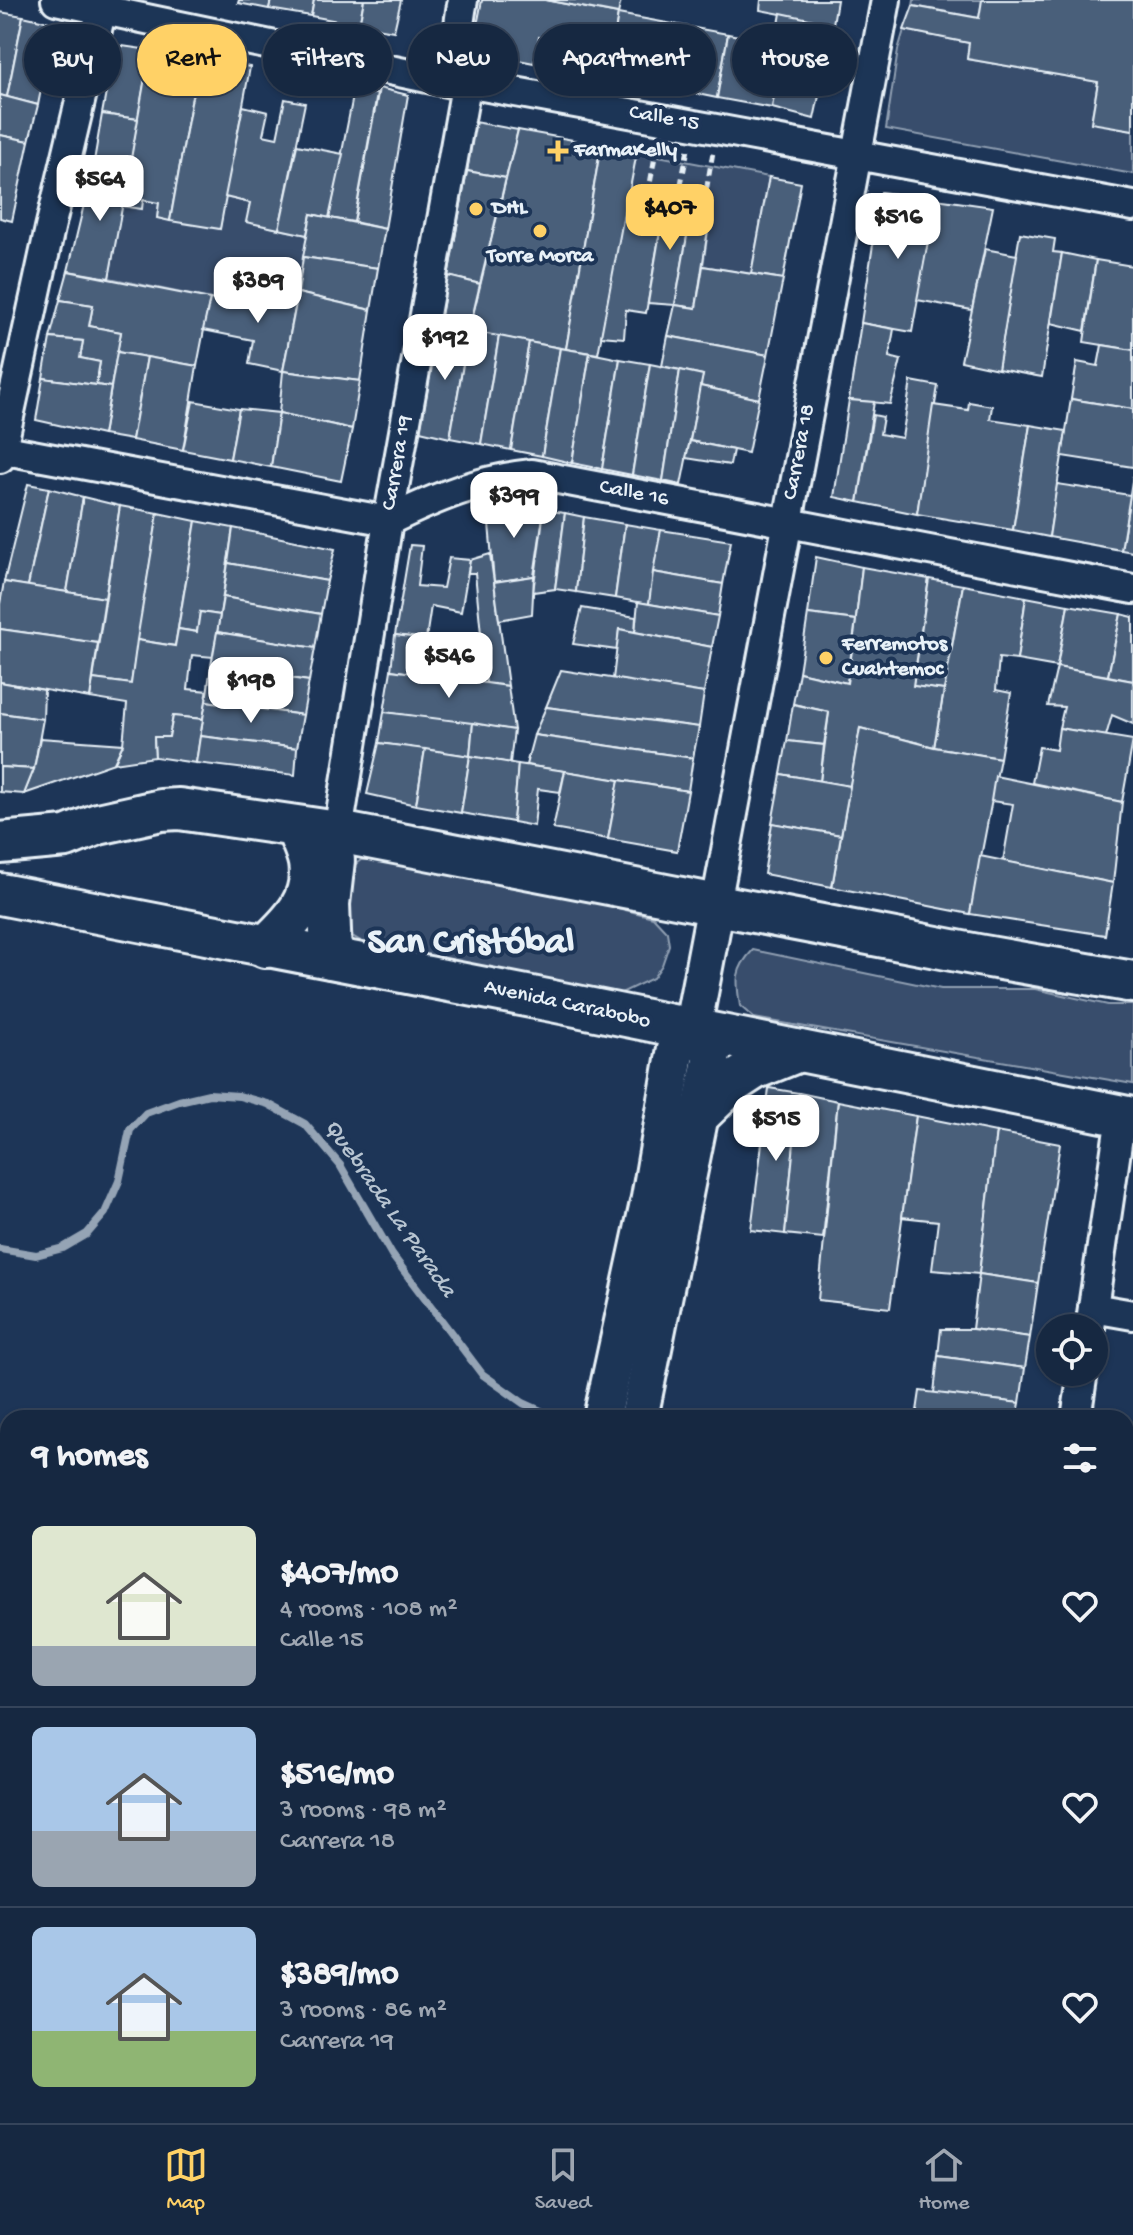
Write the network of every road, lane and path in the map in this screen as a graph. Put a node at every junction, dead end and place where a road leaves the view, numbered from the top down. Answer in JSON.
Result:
{"nodes":[{"id":1,"x":56,"y":0,"type":"edge"},
{"id":2,"x":463,"y":0,"type":"edge"},
{"id":3,"x":886,"y":0,"type":"edge"},
{"id":4,"x":103,"y":5,"type":"edge"},
{"id":5,"x":458,"y":24,"type":"edge"},
{"id":6,"x":408,"y":73,"type":"edge"},
{"id":7,"x":518,"y":92,"type":"edge"},
{"id":8,"x":464,"y":96,"type":"edge"},
{"id":9,"x":662,"y":119,"type":"junction"},
{"id":10,"x":705,"y":126,"type":"junction"},
{"id":11,"x":857,"y":155,"type":"junction"},
{"id":12,"x":648,"y":195,"type":"dead end"},
{"id":13,"x":678,"y":199,"type":"dead end"},
{"id":14,"x":704,"y":203,"type":"dead end"},
{"id":15,"x":1133,"y":206,"type":"edge"},
{"id":16,"x":1,"y":452,"type":"edge"},
{"id":17,"x":388,"y":521,"type":"junction"},
{"id":18,"x":786,"y":524,"type":"junction"},
{"id":19,"x":1133,"y":589,"type":"edge"},
{"id":20,"x":296,"y":827,"type":"junction"},
{"id":21,"x":338,"y":832,"type":"junction"},
{"id":22,"x":0,"y":843,"type":"edge"},
{"id":23,"x":0,"y":894,"type":"edge"},
{"id":24,"x":716,"y":904,"type":"junction"},
{"id":25,"x":265,"y":947,"type":"junction"},
{"id":26,"x":331,"y":958,"type":"junction"},
{"id":27,"x":1133,"y":982,"type":"edge"},
{"id":28,"x":692,"y":1030,"type":"junction"},
{"id":29,"x":799,"y":1051,"type":"junction"},
{"id":30,"x":702,"y":1112,"type":"junction"},
{"id":31,"x":1127,"y":1117,"type":"edge"},
{"id":32,"x":1092,"y":1314,"type":"edge"},
{"id":33,"x":1133,"y":1315,"type":"edge"},
{"id":34,"x":1108,"y":1317,"type":"edge"},
{"id":35,"x":1081,"y":1386,"type":"edge"},
{"id":36,"x":604,"y":1410,"type":"edge"},
{"id":37,"x":641,"y":1410,"type":"edge"},
{"id":38,"x":1077,"y":1410,"type":"edge"}],
"edges":[{"from":1,"to":4,"type":"street","name":"Calle 15"},
{"from":2,"to":5,"type":"street","name":"Carrera 19"},
{"from":3,"to":11,"type":"street","name":"Carrera 18"},
{"from":4,"to":6,"type":"street","name":"Calle 15"},
{"from":4,"to":16,"type":"street"},
{"from":7,"to":9,"type":"street","name":"Calle 15"},
{"from":8,"to":17,"type":"street","name":"Carrera 19"},
{"from":9,"to":10,"type":"street","name":"Calle 15"},
{"from":9,"to":12,"type":"path"},
{"from":10,"to":11,"type":"street","name":"Calle 15"},
{"from":10,"to":13,"type":"path"},
{"from":10,"to":14,"type":"path"},
{"from":11,"to":15,"type":"street","name":"Calle 15"},
{"from":11,"to":18,"type":"street","name":"Carrera 18"},
{"from":16,"to":17,"type":"street"},
{"from":17,"to":18,"type":"street","name":"Calle 16"},
{"from":17,"to":21,"type":"street","name":"Carrera 19"},
{"from":18,"to":19,"type":"street","name":"Calle 16"},
{"from":18,"to":24,"type":"street","name":"Carrera 18"},
{"from":20,"to":21,"type":"main road"},
{"from":20,"to":22,"type":"main road"},
{"from":20,"to":25,"type":"main road"},
{"from":21,"to":24,"type":"main road"},
{"from":21,"to":26,"type":"main road"},
{"from":23,"to":25,"type":"main road","name":"Avenida Carabobo"},
{"from":24,"to":27,"type":"main road"},
{"from":24,"to":28,"type":"street"},
{"from":25,"to":26,"type":"main road","name":"Avenida Carabobo"},
{"from":26,"to":28,"type":"main road","name":"Avenida Carabobo"},
{"from":28,"to":29,"type":"main road","name":"Avenida Carabobo"},
{"from":28,"to":30,"type":"street"},
{"from":28,"to":36,"type":"street"},
{"from":29,"to":30,"type":"main road"},
{"from":29,"to":31,"type":"main road","name":"Avenida Carabobo"},
{"from":30,"to":37,"type":"street"},
{"from":31,"to":32,"type":"street"},
{"from":33,"to":34,"type":"street"},
{"from":35,"to":38,"type":"street"}]}
